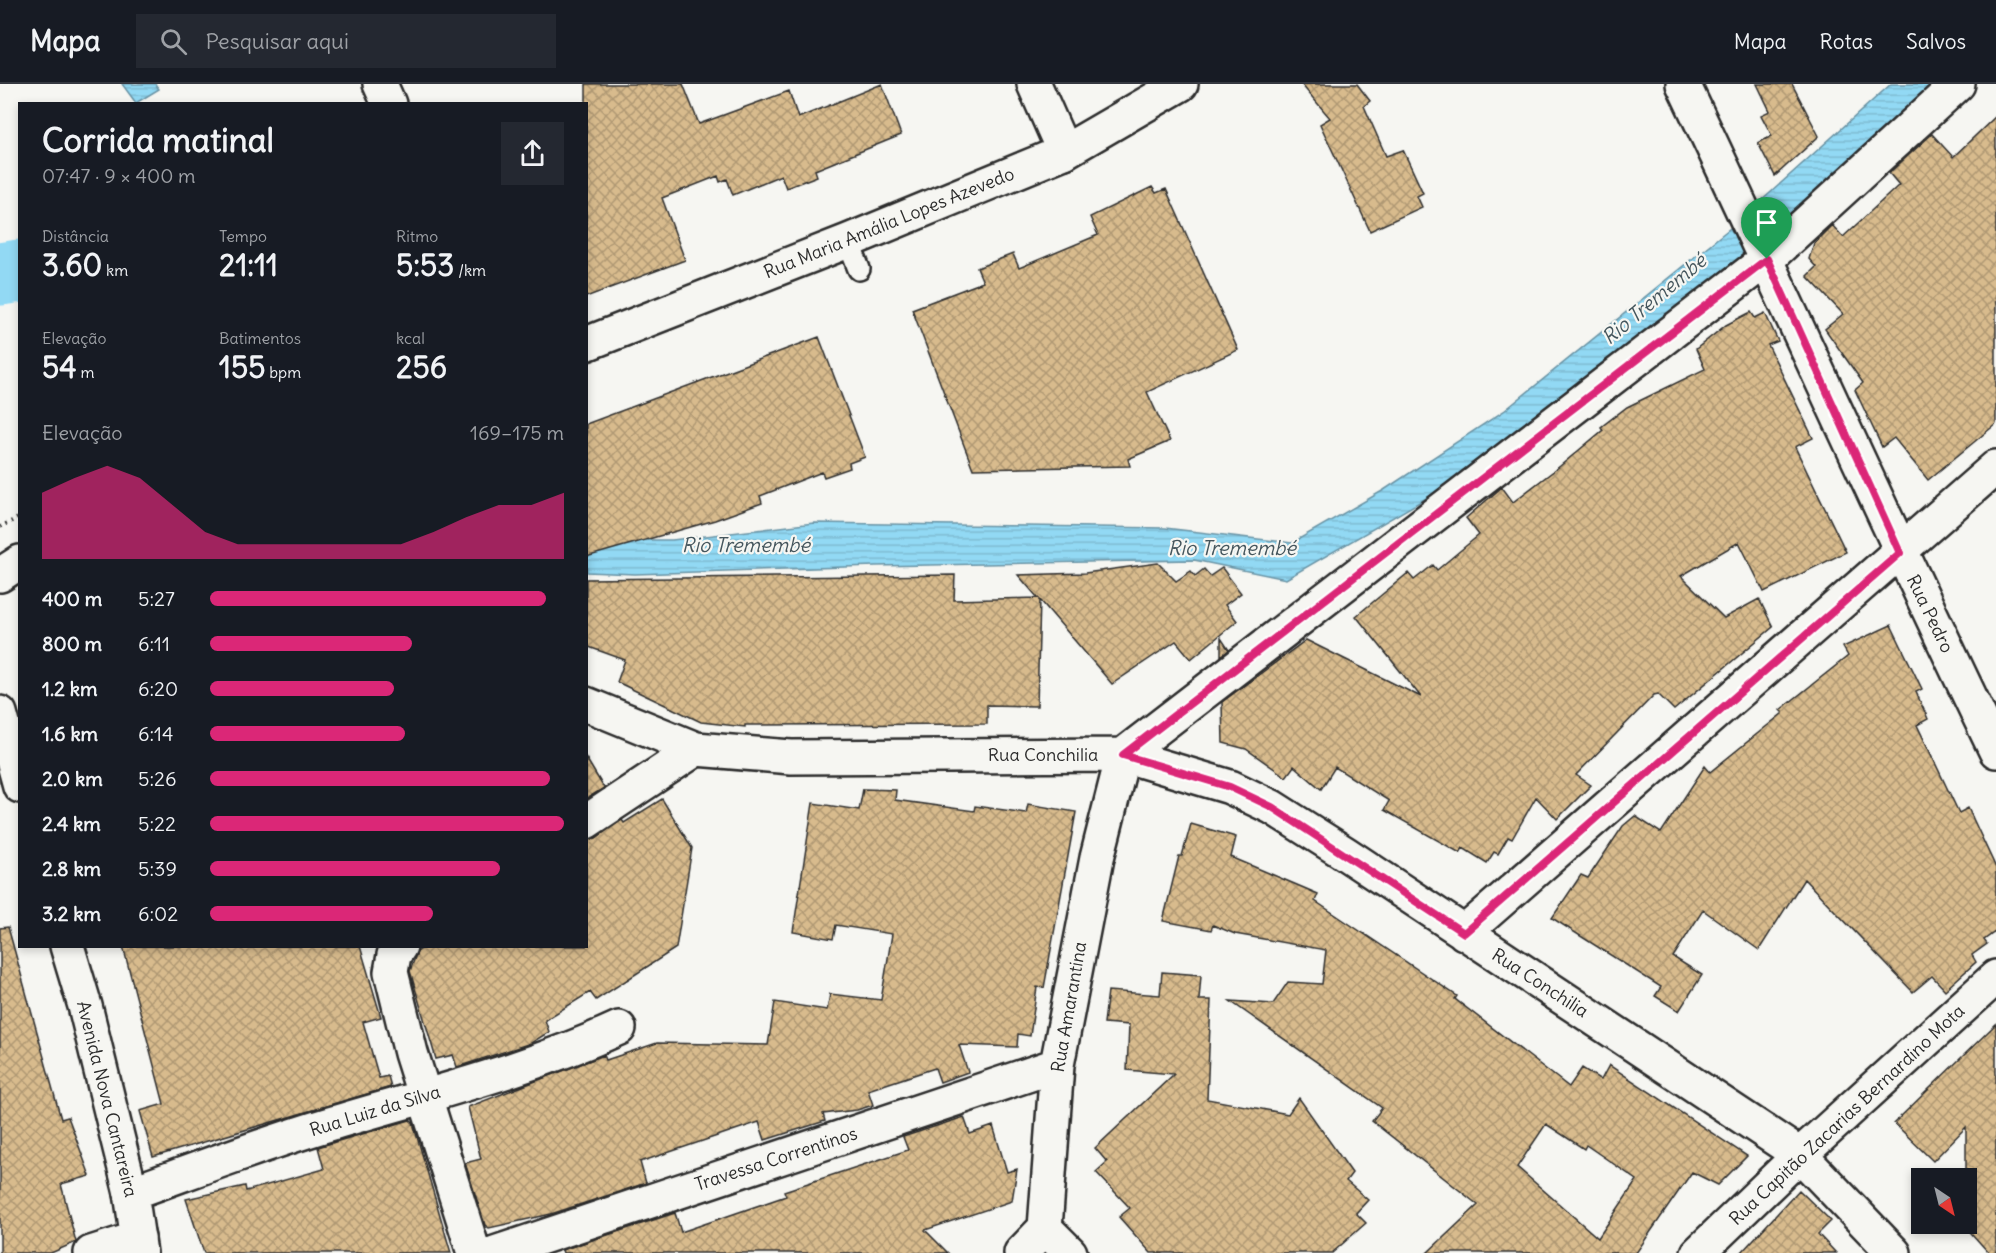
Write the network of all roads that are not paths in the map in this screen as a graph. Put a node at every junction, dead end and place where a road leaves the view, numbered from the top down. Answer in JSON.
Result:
{"nodes":[{"id":1,"x":380,"y":84,"type":"edge"},
{"id":2,"x":1034,"y":84,"type":"edge"},
{"id":3,"x":1181,"y":84,"type":"edge"},
{"id":4,"x":1683,"y":84,"type":"edge"},
{"id":5,"x":1958,"y":84,"type":"edge"},
{"id":6,"x":388,"y":102,"type":"edge"},
{"id":7,"x":1065,"y":152,"type":"junction"},
{"id":8,"x":1764,"y":253,"type":"junction"},
{"id":9,"x":588,"y":343,"type":"edge"},
{"id":10,"x":1996,"y":466,"type":"edge"},
{"id":11,"x":1900,"y":553,"type":"junction"},
{"id":12,"x":18,"y":563,"type":"edge"},
{"id":13,"x":0,"y":575,"type":"edge"},
{"id":14,"x":588,"y":705,"type":"edge"},
{"id":15,"x":0,"y":713,"type":"edge"},
{"id":16,"x":696,"y":749,"type":"junction"},
{"id":17,"x":1996,"y":751,"type":"edge"},
{"id":18,"x":1123,"y":755,"type":"junction"},
{"id":19,"x":18,"y":779,"type":"edge"},
{"id":20,"x":588,"y":821,"type":"edge"},
{"id":21,"x":1464,"y":933,"type":"junction"},
{"id":22,"x":68,"y":948,"type":"edge"},
{"id":23,"x":399,"y":948,"type":"edge"},
{"id":24,"x":1996,"y":978,"type":"edge"},
{"id":25,"x":619,"y":1028,"type":"dead end"},
{"id":26,"x":1057,"y":1065,"type":"junction"},
{"id":27,"x":425,"y":1096,"type":"junction"},
{"id":28,"x":1800,"y":1155,"type":"junction"},
{"id":29,"x":130,"y":1193,"type":"junction"},
{"id":30,"x":1045,"y":1228,"type":"junction"},
{"id":31,"x":139,"y":1246,"type":"edge"},
{"id":32,"x":91,"y":1253,"type":"edge"},
{"id":33,"x":474,"y":1253,"type":"edge"},
{"id":34,"x":495,"y":1253,"type":"edge"},
{"id":35,"x":1021,"y":1253,"type":"edge"},
{"id":36,"x":1070,"y":1253,"type":"edge"},
{"id":37,"x":1698,"y":1253,"type":"edge"},
{"id":38,"x":1894,"y":1253,"type":"edge"}],
"edges":[{"from":1,"to":6,"type":"street"},
{"from":2,"to":7,"type":"street"},
{"from":3,"to":7,"type":"street","name":"Rua Maria Amália Lopes Azevedo"},
{"from":4,"to":8,"type":"street","name":"Rua Pedro"},
{"from":5,"to":8,"type":"street"},
{"from":7,"to":9,"type":"street","name":"Rua Maria Amália Lopes Azevedo"},
{"from":8,"to":11,"type":"street","name":"Rua Pedro"},
{"from":8,"to":18,"type":"street"},
{"from":10,"to":11,"type":"street"},
{"from":11,"to":17,"type":"street","name":"Rua Pedro"},
{"from":11,"to":21,"type":"street"},
{"from":12,"to":13,"type":"street"},
{"from":14,"to":16,"type":"street","name":"Rua Conchilia"},
{"from":15,"to":19,"type":"street"},
{"from":16,"to":18,"type":"street","name":"Rua Conchilia"},
{"from":16,"to":20,"type":"street"},
{"from":18,"to":21,"type":"street","name":"Rua Conchilia"},
{"from":18,"to":26,"type":"street","name":"Rua Amarantina"},
{"from":21,"to":28,"type":"street","name":"Rua Conchilia"},
{"from":22,"to":29,"type":"street","name":"Avenida Nova Cantareira"},
{"from":23,"to":27,"type":"street"},
{"from":24,"to":28,"type":"street","name":"Rua Capitão Zacarias Bernardino Mota"},
{"from":25,"to":27,"type":"street","name":"Rua Luiz da Silva"},
{"from":26,"to":30,"type":"street","name":"Rua Amarantina"},
{"from":26,"to":34,"type":"street","name":"Travessa Correntinos"},
{"from":27,"to":29,"type":"street","name":"Rua Luiz da Silva"},
{"from":27,"to":33,"type":"street"},
{"from":28,"to":37,"type":"street","name":"Rua Capitão Zacarias Bernardino Mota"},
{"from":28,"to":38,"type":"street","name":"Rua Conchilia"},
{"from":29,"to":31,"type":"street","name":"Avenida Nova Cantareira"},
{"from":30,"to":35,"type":"street"},
{"from":30,"to":36,"type":"street"},
{"from":31,"to":32,"type":"street"}]}
